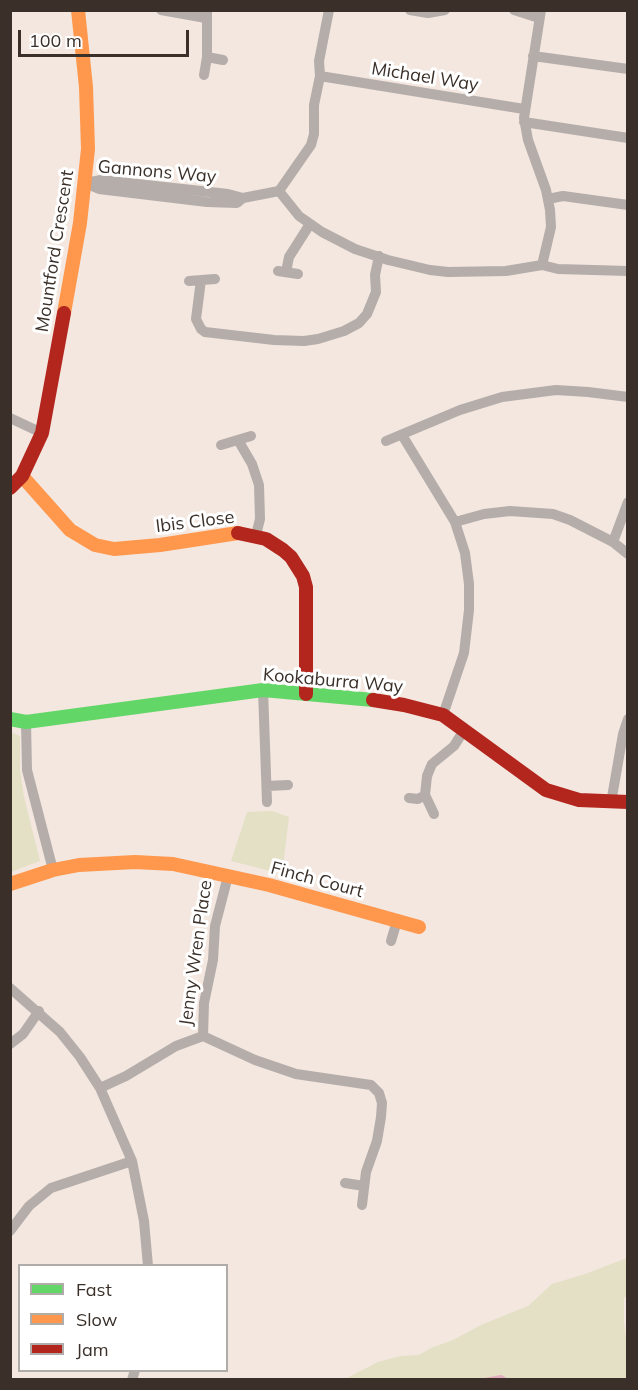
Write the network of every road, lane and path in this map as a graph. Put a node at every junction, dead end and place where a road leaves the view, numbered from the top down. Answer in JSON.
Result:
{"nodes":[{"id":1,"x":78,"y":10,"type":"edge"},
{"id":2,"x":161,"y":10,"type":"edge"},
{"id":3,"x":329,"y":10,"type":"edge"},
{"id":4,"x":410,"y":10,"type":"edge"},
{"id":5,"x":445,"y":10,"type":"edge"},
{"id":6,"x":514,"y":10,"type":"edge"},
{"id":7,"x":207,"y":14,"type":"edge"},
{"id":8,"x":540,"y":14,"type":"edge"},
{"id":9,"x":533,"y":56,"type":"junction"},
{"id":10,"x":207,"y":57,"type":"junction"},
{"id":11,"x":224,"y":60,"type":"dead end"},
{"id":12,"x":627,"y":69,"type":"edge"},
{"id":13,"x":204,"y":75,"type":"dead end"},
{"id":14,"x":320,"y":76,"type":"junction"},
{"id":15,"x":524,"y":109,"type":"junction"},
{"id":16,"x":524,"y":122,"type":"junction"},
{"id":17,"x":627,"y":138,"type":"edge"},
{"id":18,"x":85,"y":183,"type":"junction"},
{"id":19,"x":279,"y":192,"type":"junction"},
{"id":20,"x":548,"y":199,"type":"junction"},
{"id":21,"x":627,"y":205,"type":"edge"},
{"id":22,"x":310,"y":224,"type":"junction"},
{"id":23,"x":379,"y":256,"type":"junction"},
{"id":24,"x":542,"y":265,"type":"junction"},
{"id":25,"x":627,"y":271,"type":"edge"},
{"id":26,"x":298,"y":274,"type":"dead end"},
{"id":27,"x":215,"y":279,"type":"dead end"},
{"id":28,"x":189,"y":280,"type":"dead end"},
{"id":29,"x":201,"y":280,"type":"junction"},
{"id":30,"x":627,"y":397,"type":"edge"},
{"id":31,"x":10,"y":418,"type":"edge"},
{"id":32,"x":42,"y":434,"type":"junction"},
{"id":33,"x":402,"y":435,"type":"junction"},
{"id":34,"x":251,"y":436,"type":"dead end"},
{"id":35,"x":238,"y":440,"type":"junction"},
{"id":36,"x":386,"y":441,"type":"dead end"},
{"id":37,"x":220,"y":445,"type":"dead end"},
{"id":38,"x":22,"y":476,"type":"junction"},
{"id":39,"x":10,"y":488,"type":"edge"},
{"id":40,"x":627,"y":502,"type":"edge"},
{"id":41,"x":455,"y":522,"type":"junction"},
{"id":42,"x":256,"y":535,"type":"junction"},
{"id":43,"x":613,"y":542,"type":"junction"},
{"id":44,"x":627,"y":554,"type":"edge"},
{"id":45,"x":263,"y":690,"type":"junction"},
{"id":46,"x":306,"y":694,"type":"junction"},
{"id":47,"x":443,"y":715,"type":"junction"},
{"id":48,"x":10,"y":719,"type":"edge"},
{"id":49,"x":627,"y":719,"type":"edge"},
{"id":50,"x":26,"y":722,"type":"junction"},
{"id":51,"x":464,"y":730,"type":"junction"},
{"id":52,"x":288,"y":784,"type":"dead end"},
{"id":53,"x":267,"y":786,"type":"junction"},
{"id":54,"x":425,"y":795,"type":"junction"},
{"id":55,"x":408,"y":798,"type":"dead end"},
{"id":56,"x":267,"y":802,"type":"dead end"},
{"id":57,"x":611,"y":802,"type":"junction"},
{"id":58,"x":627,"y":802,"type":"edge"},
{"id":59,"x":434,"y":814,"type":"dead end"},
{"id":60,"x":53,"y":870,"type":"junction"},
{"id":61,"x":228,"y":876,"type":"junction"},
{"id":62,"x":10,"y":884,"type":"edge"},
{"id":63,"x":397,"y":921,"type":"junction"},
{"id":64,"x":419,"y":927,"type":"dead end"},
{"id":65,"x":391,"y":941,"type":"dead end"},
{"id":66,"x":10,"y":988,"type":"edge"},
{"id":67,"x":39,"y":1011,"type":"junction"},
{"id":68,"x":203,"y":1036,"type":"junction"},
{"id":69,"x":10,"y":1044,"type":"edge"},
{"id":70,"x":100,"y":1088,"type":"junction"},
{"id":71,"x":132,"y":1161,"type":"junction"},
{"id":72,"x":345,"y":1183,"type":"dead end"},
{"id":73,"x":364,"y":1186,"type":"junction"},
{"id":74,"x":362,"y":1205,"type":"dead end"},
{"id":75,"x":10,"y":1231,"type":"edge"},
{"id":76,"x":148,"y":1264,"type":"edge"}],
"edges":[{"from":1,"to":18,"type":"street","name":"Mountford Crescent"},
{"from":2,"to":7,"type":"street"},
{"from":3,"to":14,"type":"street"},
{"from":4,"to":5,"type":"street"},
{"from":6,"to":8,"type":"street"},
{"from":7,"to":10,"type":"street"},
{"from":8,"to":9,"type":"street"},
{"from":9,"to":12,"type":"street"},
{"from":9,"to":15,"type":"street"},
{"from":10,"to":11,"type":"street"},
{"from":10,"to":13,"type":"street"},
{"from":14,"to":15,"type":"street","name":"Michael Way"},
{"from":14,"to":19,"type":"street"},
{"from":15,"to":16,"type":"street"},
{"from":16,"to":17,"type":"street"},
{"from":16,"to":20,"type":"street"},
{"from":18,"to":19,"type":"street","name":"Gannons Way"},
{"from":18,"to":32,"type":"street","name":"Mountford Crescent"},
{"from":19,"to":22,"type":"street"},
{"from":20,"to":21,"type":"street"},
{"from":20,"to":24,"type":"street"},
{"from":22,"to":23,"type":"street"},
{"from":22,"to":26,"type":"street"},
{"from":23,"to":24,"type":"street"},
{"from":23,"to":29,"type":"street"},
{"from":24,"to":25,"type":"street"},
{"from":27,"to":29,"type":"street"},
{"from":28,"to":29,"type":"street"},
{"from":30,"to":33,"type":"street"},
{"from":31,"to":32,"type":"street"},
{"from":32,"to":38,"type":"street","name":"Mountford Crescent"},
{"from":33,"to":36,"type":"street"},
{"from":33,"to":41,"type":"street"},
{"from":34,"to":35,"type":"street"},
{"from":35,"to":37,"type":"street"},
{"from":35,"to":42,"type":"street"},
{"from":38,"to":39,"type":"street","name":"Mountford Crescent"},
{"from":38,"to":42,"type":"street","name":"Ibis Close"},
{"from":40,"to":43,"type":"street"},
{"from":41,"to":43,"type":"street"},
{"from":41,"to":47,"type":"street"},
{"from":42,"to":46,"type":"street","name":"Ibis Close"},
{"from":43,"to":44,"type":"street"},
{"from":45,"to":46,"type":"street","name":"Kookaburra Way"},
{"from":45,"to":50,"type":"street","name":"Kookaburra Way"},
{"from":45,"to":53,"type":"street"},
{"from":46,"to":47,"type":"street","name":"Kookaburra Way"},
{"from":47,"to":51,"type":"street","name":"Kookaburra Way"},
{"from":48,"to":50,"type":"street","name":"Kookaburra Way"},
{"from":49,"to":57,"type":"street"},
{"from":50,"to":60,"type":"street"},
{"from":51,"to":54,"type":"street"},
{"from":51,"to":57,"type":"street","name":"Kookaburra Way"},
{"from":52,"to":53,"type":"street"},
{"from":53,"to":56,"type":"street"},
{"from":54,"to":55,"type":"street"},
{"from":54,"to":59,"type":"street"},
{"from":57,"to":58,"type":"street","name":"Kookaburra Way"},
{"from":60,"to":61,"type":"street","name":"Jenny Wren Place"},
{"from":60,"to":62,"type":"street","name":"Jenny Wren Place"},
{"from":61,"to":63,"type":"street","name":"Finch Court"},
{"from":61,"to":68,"type":"street","name":"Jenny Wren Place"},
{"from":63,"to":64,"type":"street","name":"Finch Court"},
{"from":63,"to":65,"type":"street"},
{"from":66,"to":67,"type":"street"},
{"from":67,"to":69,"type":"street"},
{"from":67,"to":70,"type":"street"},
{"from":68,"to":70,"type":"street"},
{"from":68,"to":73,"type":"street"},
{"from":70,"to":71,"type":"street"},
{"from":71,"to":75,"type":"street"},
{"from":71,"to":76,"type":"street"},
{"from":72,"to":73,"type":"street"},
{"from":73,"to":74,"type":"street"}]}
